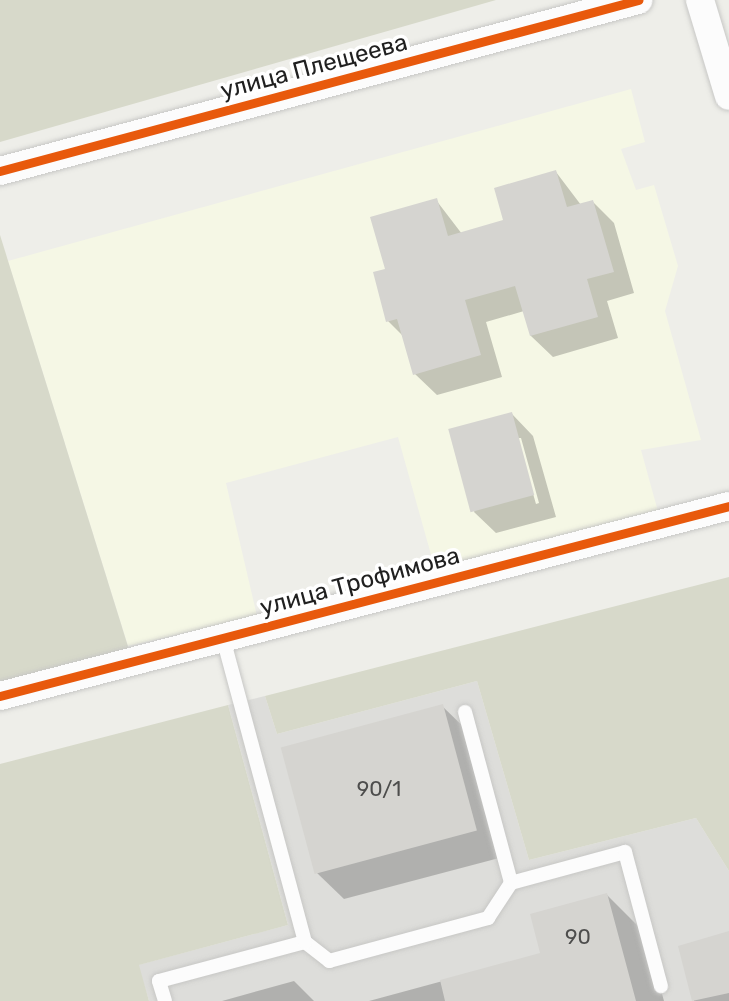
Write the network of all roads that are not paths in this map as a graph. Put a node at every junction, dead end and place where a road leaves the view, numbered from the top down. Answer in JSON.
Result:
{"nodes":[{"id":1,"x":638,"y":0,"type":"edge"},
{"id":2,"x":700,"y":0,"type":"edge"},
{"id":3,"x":729,"y":96,"type":"edge"},
{"id":4,"x":0,"y":171,"type":"edge"},
{"id":5,"x":729,"y":506,"type":"edge"},
{"id":6,"x":223,"y":638,"type":"junction"},
{"id":7,"x":0,"y":696,"type":"edge"},
{"id":8,"x":465,"y":712,"type":"dead end"},
{"id":9,"x":512,"y":883,"type":"junction"},
{"id":10,"x":305,"y":942,"type":"junction"},
{"id":11,"x":661,"y":986,"type":"dead end"},
{"id":12,"x":164,"y":1001,"type":"edge"}],
"edges":[{"from":1,"to":4,"type":"street","name":"улица Плещеева"},
{"from":2,"to":3,"type":"street"},
{"from":5,"to":6,"type":"street","name":"улица Трофимова"},
{"from":6,"to":7,"type":"street","name":"улица Трофимова"},
{"from":6,"to":10,"type":"lane"},
{"from":8,"to":9,"type":"lane"},
{"from":9,"to":10,"type":"lane"},
{"from":9,"to":11,"type":"lane"},
{"from":10,"to":12,"type":"lane"}]}
